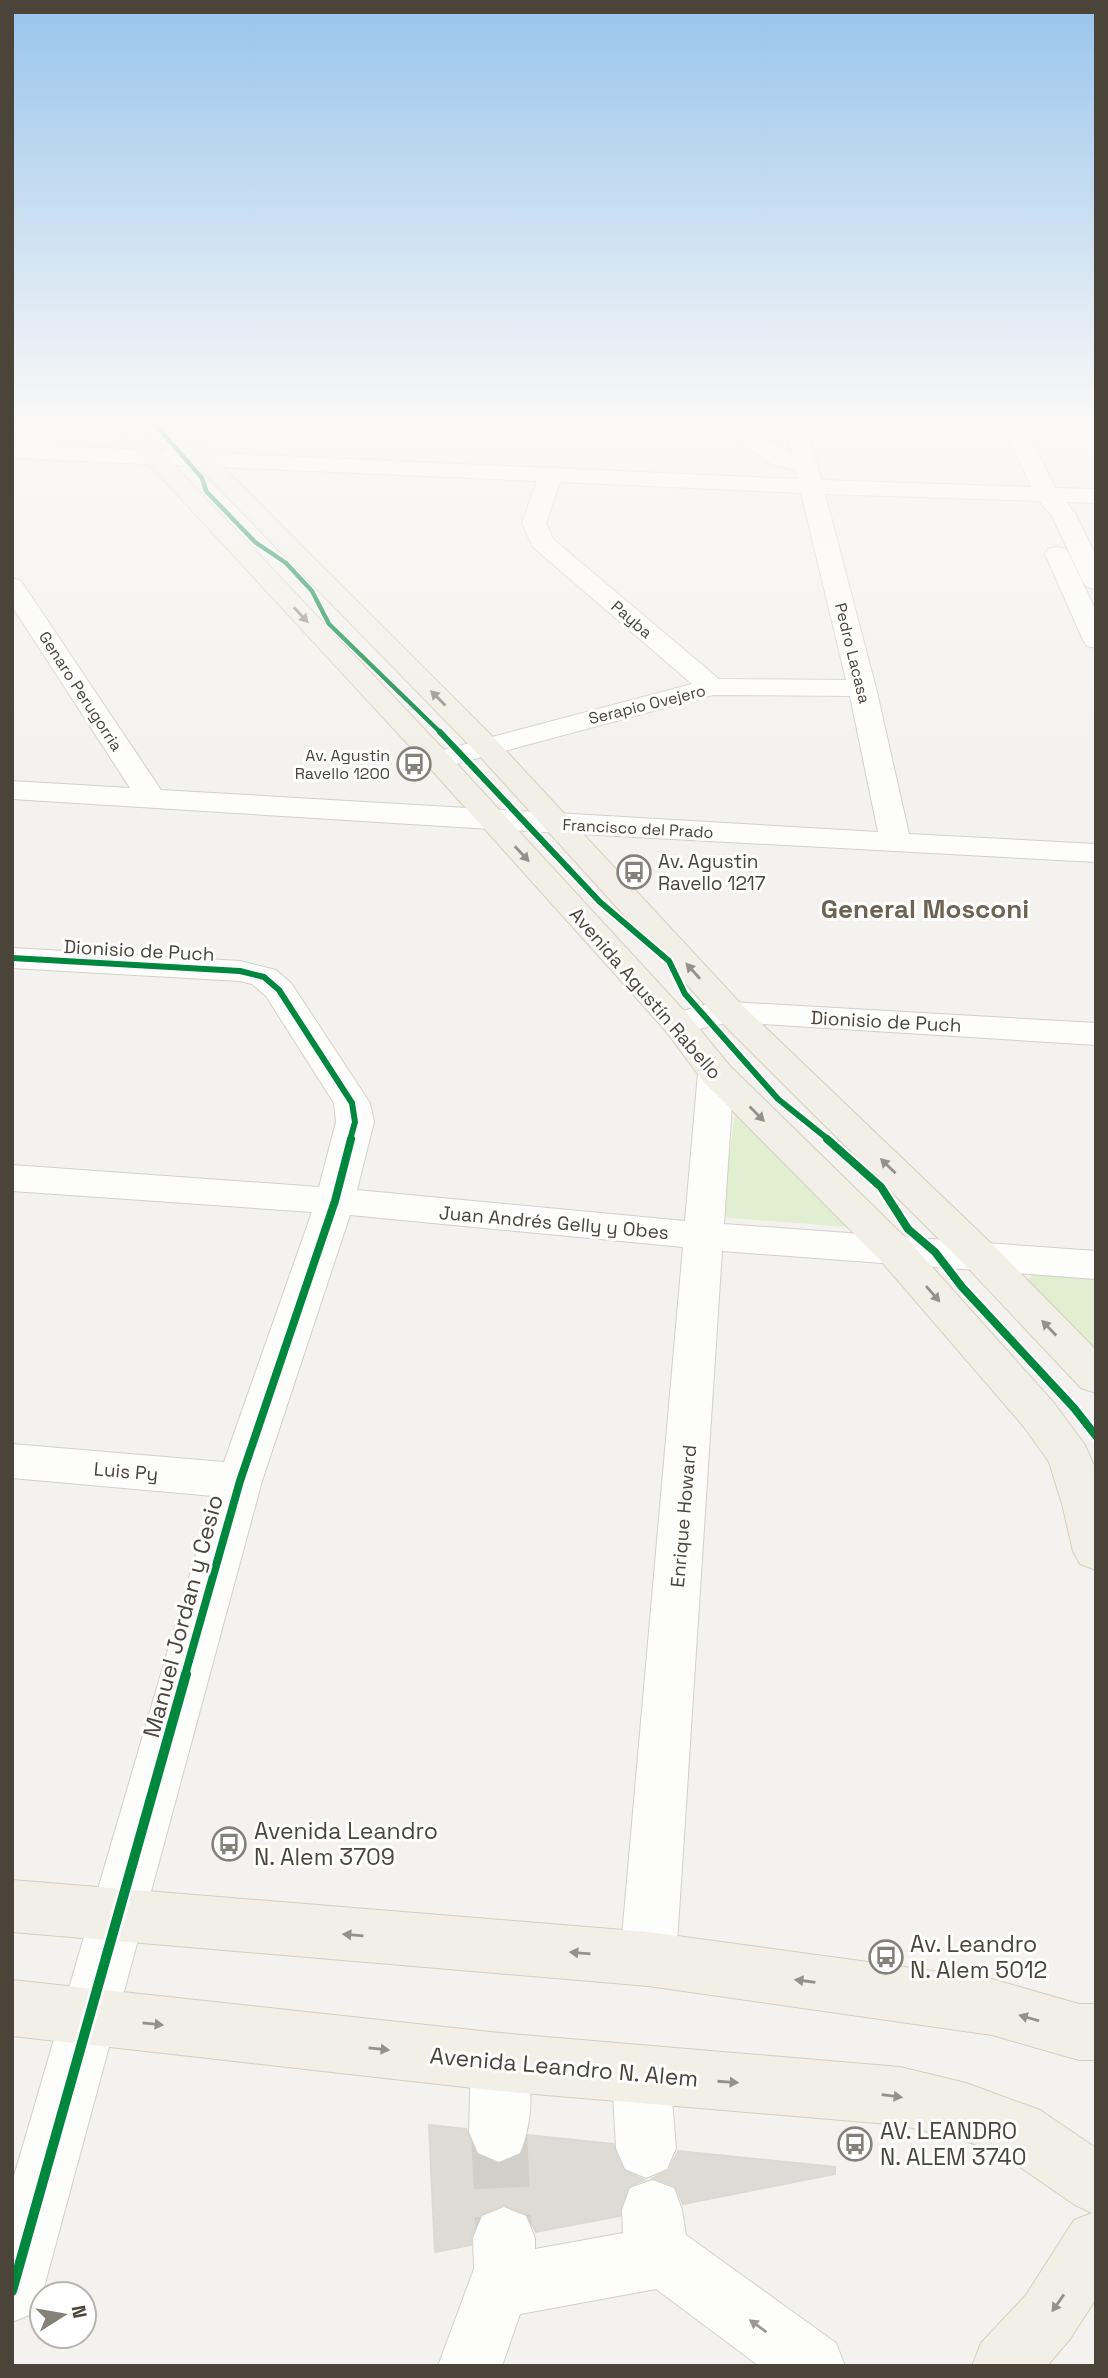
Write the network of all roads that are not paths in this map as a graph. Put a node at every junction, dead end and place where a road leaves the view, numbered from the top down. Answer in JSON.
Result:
{"nodes":[{"id":1,"x":225,"y":534,"type":"edge"},
{"id":2,"x":274,"y":534,"type":"edge"},
{"id":3,"x":539,"y":534,"type":"edge"},
{"id":4,"x":823,"y":534,"type":"edge"},
{"id":5,"x":1048,"y":534,"type":"edge"},
{"id":6,"x":1073,"y":534,"type":"edge"},
{"id":7,"x":1096,"y":582,"type":"edge"},
{"id":8,"x":12,"y":586,"type":"edge"},
{"id":9,"x":1096,"y":640,"type":"edge"},
{"id":10,"x":712,"y":687,"type":"junction"},
{"id":11,"x":862,"y":688,"type":"junction"},
{"id":12,"x":486,"y":746,"type":"junction"},
{"id":13,"x":438,"y":760,"type":"junction"},
{"id":14,"x":12,"y":790,"type":"edge"},
{"id":15,"x":150,"y":797,"type":"junction"},
{"id":16,"x":490,"y":820,"type":"junction"},
{"id":17,"x":558,"y":824,"type":"junction"},
{"id":18,"x":896,"y":842,"type":"junction"},
{"id":19,"x":1096,"y":853,"type":"edge"},
{"id":20,"x":12,"y":958,"type":"edge"},
{"id":21,"x":264,"y":977,"type":"joint"},
{"id":22,"x":730,"y":1012,"type":"junction"},
{"id":23,"x":677,"y":1023,"type":"junction"},
{"id":24,"x":1096,"y":1034,"type":"edge"},
{"id":25,"x":716,"y":1073,"type":"junction"},
{"id":26,"x":12,"y":1178,"type":"edge"},
{"id":27,"x":335,"y":1201,"type":"junction"},
{"id":28,"x":705,"y":1236,"type":"junction"},
{"id":29,"x":895,"y":1251,"type":"junction"},
{"id":30,"x":981,"y":1257,"type":"junction"},
{"id":31,"x":1096,"y":1265,"type":"edge"},
{"id":32,"x":1096,"y":1377,"type":"edge"},
{"id":33,"x":12,"y":1461,"type":"edge"},
{"id":34,"x":240,"y":1481,"type":"junction"},
{"id":35,"x":1096,"y":1551,"type":"edge"},
{"id":36,"x":12,"y":1906,"type":"edge"},
{"id":37,"x":120,"y":1917,"type":"junction"},
{"id":38,"x":648,"y":1959,"type":"junction"},
{"id":39,"x":12,"y":2008,"type":"edge"},
{"id":40,"x":89,"y":2017,"type":"junction"},
{"id":41,"x":1096,"y":2032,"type":"edge"},
{"id":42,"x":500,"y":2062,"type":"junction"},
{"id":43,"x":640,"y":2076,"type":"junction"},
{"id":44,"x":499,"y":2132,"type":"tunnel mouth"},
{"id":45,"x":646,"y":2148,"type":"dead end"},
{"id":46,"x":1096,"y":2184,"type":"edge"},
{"id":47,"x":1096,"y":2242,"type":"edge"},
{"id":48,"x":12,"y":2291,"type":"edge"},
{"id":49,"x":470,"y":2366,"type":"edge"},
{"id":50,"x":813,"y":2366,"type":"edge"},
{"id":51,"x":1004,"y":2366,"type":"edge"}],
"edges":[{"from":1,"to":13,"type":"main road","name":"Avenida Agustín Rabello","one_way":true},
{"from":12,"to":2,"type":"main road","one_way":true},
{"from":3,"to":10,"type":"street","name":"Payba"},
{"from":4,"to":11,"type":"street","name":"Pedro Lacasa"},
{"from":5,"to":9,"type":"street"},
{"from":6,"to":7,"type":"street"},
{"from":8,"to":15,"type":"street","name":"Genaro Perugorria"},
{"from":10,"to":11,"type":"street","name":"Serapio Ovejero"},
{"from":10,"to":12,"type":"street","name":"Serapio Ovejero"},
{"from":11,"to":18,"type":"street","name":"Pedro Lacasa"},
{"from":12,"to":13,"type":"street","name":"Serapio Ovejero"},
{"from":12,"to":17,"type":"main road"},
{"from":13,"to":16,"type":"main road","name":"Avenida Agustín Rabello"},
{"from":14,"to":15,"type":"street","name":"Francisco del Prado"},
{"from":15,"to":16,"type":"street","name":"Francisco del Prado"},
{"from":16,"to":17,"type":"street","name":"Francisco del Prado"},
{"from":16,"to":23,"type":"main road","name":"Avenida Agustín Rabello","one_way":true},
{"from":17,"to":18,"type":"street","name":"Francisco del Prado"},
{"from":22,"to":17,"type":"main road","one_way":true},
{"from":18,"to":19,"type":"street","name":"Francisco del Prado"},
{"from":20,"to":21,"type":"street","name":"Dionisio de Puch"},
{"from":21,"to":27,"type":"street","name":"Manuel Jordan y Cesio"},
{"from":22,"to":23,"type":"street","name":"Dionisio de Puch"},
{"from":22,"to":24,"type":"street","name":"Dionisio de Puch"},
{"from":30,"to":22,"type":"main road","one_way":true},
{"from":23,"to":25,"type":"main road","name":"Avenida Agustín Rabello"},
{"from":25,"to":28,"type":"street","name":"Enrique Howard"},
{"from":25,"to":29,"type":"main road","name":"Avenida Agustín Rabello","one_way":true},
{"from":26,"to":27,"type":"street","name":"Juan Andrés Gelly y Obes"},
{"from":27,"to":28,"type":"street","name":"Juan Andrés Gelly y Obes"},
{"from":27,"to":34,"type":"street","name":"Manuel Jordan y Cesio"},
{"from":28,"to":29,"type":"street","name":"Juan Andrés Gelly y Obes"},
{"from":28,"to":38,"type":"street","name":"Enrique Howard"},
{"from":29,"to":30,"type":"street","name":"Juan Andrés Gelly y Obes"},
{"from":29,"to":35,"type":"main road","name":"Avenida Agustín Rabello","one_way":true},
{"from":30,"to":31,"type":"street","name":"Juan Andrés Gelly y Obes"},
{"from":32,"to":30,"type":"main road","one_way":true},
{"from":33,"to":34,"type":"street","name":"Luis Py"},
{"from":34,"to":37,"type":"street","name":"Manuel Jordan y Cesio"},
{"from":36,"to":37,"type":"main road"},
{"from":38,"to":37,"type":"main road","one_way":true},
{"from":37,"to":40,"type":"street","name":"Manuel Jordan y Cesio"},
{"from":41,"to":38,"type":"main road","one_way":true},
{"from":39,"to":40,"type":"main road","name":"Avenida Leandro N. Alem"},
{"from":40,"to":42,"type":"main road","name":"Avenida Leandro N. Alem","one_way":true},
{"from":40,"to":48,"type":"street","name":"Manuel Jordan y Cesio"},
{"from":42,"to":43,"type":"main road","name":"Avenida Leandro N. Alem"},
{"from":42,"to":44,"type":"street"},
{"from":43,"to":45,"type":"street"},
{"from":43,"to":46,"type":"main road","name":"Avenida Leandro N. Alem","one_way":true},
{"from":47,"to":51,"type":"main road","one_way":true},
{"from":50,"to":49,"type":"street","one_way":true}]}
